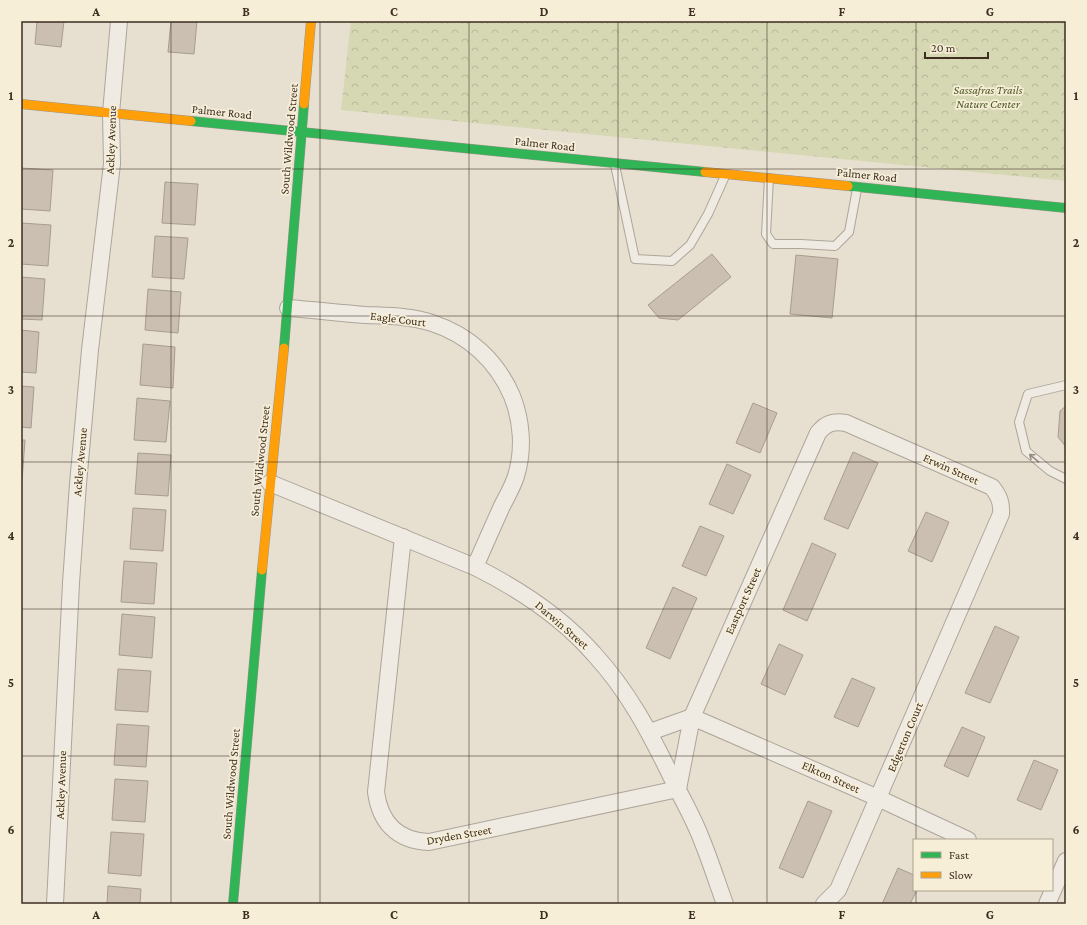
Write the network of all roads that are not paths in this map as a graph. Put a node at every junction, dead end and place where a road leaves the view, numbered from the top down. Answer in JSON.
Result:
{"nodes":[{"id":1,"x":119,"y":21,"type":"edge"},
{"id":2,"x":311,"y":21,"type":"edge"},
{"id":3,"x":21,"y":104,"type":"edge"},
{"id":4,"x":111,"y":113,"type":"junction"},
{"id":5,"x":301,"y":132,"type":"junction"},
{"id":6,"x":615,"y":163,"type":"junction"},
{"id":7,"x":726,"y":173,"type":"junction"},
{"id":8,"x":769,"y":178,"type":"junction"},
{"id":9,"x":857,"y":186,"type":"junction"},
{"id":10,"x":1066,"y":208,"type":"edge"},
{"id":11,"x":288,"y":308,"type":"junction"},
{"id":12,"x":1066,"y":385,"type":"edge"},
{"id":13,"x":830,"y":424,"type":"joint"},
{"id":14,"x":1066,"y":479,"type":"edge"},
{"id":15,"x":270,"y":483,"type":"junction"},
{"id":16,"x":403,"y":537,"type":"junction"},
{"id":17,"x":979,"y":565,"type":"joint"},
{"id":18,"x":475,"y":567,"type":"junction"},
{"id":19,"x":692,"y":717,"type":"junction"},
{"id":20,"x":650,"y":732,"type":"junction"},
{"id":21,"x":678,"y":789,"type":"junction"},
{"id":22,"x":878,"y":798,"type":"junction"},
{"id":23,"x":966,"y":839,"type":"edge"},
{"id":24,"x":1066,"y":861,"type":"edge"},
{"id":25,"x":1058,"y":880,"type":"edge"},
{"id":26,"x":1053,"y":891,"type":"edge"},
{"id":27,"x":1053,"y":891,"type":"edge"},
{"id":28,"x":55,"y":904,"type":"edge"},
{"id":29,"x":233,"y":904,"type":"edge"},
{"id":30,"x":725,"y":904,"type":"edge"},
{"id":31,"x":824,"y":904,"type":"edge"},
{"id":32,"x":1047,"y":904,"type":"edge"}],
"edges":[{"from":1,"to":4,"type":"street","name":"Ackley Avenue"},
{"from":2,"to":5,"type":"street","name":"South Wildwood Street"},
{"from":3,"to":4,"type":"street","name":"Palmer Road"},
{"from":4,"to":5,"type":"street","name":"Palmer Road"},
{"from":4,"to":28,"type":"street","name":"Ackley Avenue"},
{"from":5,"to":6,"type":"street","name":"Palmer Road"},
{"from":5,"to":11,"type":"street","name":"South Wildwood Street"},
{"from":6,"to":7,"type":"street","name":"Palmer Road"},
{"from":6,"to":7,"type":"lane"},
{"from":7,"to":8,"type":"street","name":"Palmer Road"},
{"from":8,"to":9,"type":"street","name":"Palmer Road"},
{"from":8,"to":9,"type":"lane"},
{"from":9,"to":10,"type":"street","name":"Palmer Road"},
{"from":11,"to":15,"type":"street","name":"South Wildwood Street"},
{"from":11,"to":18,"type":"street","name":"Eagle Court"},
{"from":14,"to":12,"type":"lane","one_way":true},
{"from":13,"to":17,"type":"street","name":"Erwin Street"},
{"from":13,"to":19,"type":"street","name":"Eastport Street"},
{"from":15,"to":16,"type":"street","name":"Darwin Street"},
{"from":15,"to":29,"type":"street","name":"South Wildwood Street"},
{"from":16,"to":18,"type":"street","name":"Darwin Street"},
{"from":16,"to":21,"type":"street","name":"Dryden Street"},
{"from":17,"to":22,"type":"street","name":"Edgerton Court"},
{"from":18,"to":20,"type":"street","name":"Darwin Street"},
{"from":19,"to":20,"type":"street"},
{"from":19,"to":21,"type":"street","name":"Eastport Street"},
{"from":19,"to":22,"type":"street","name":"Elkton Street"},
{"from":20,"to":21,"type":"street","name":"Darwin Street"},
{"from":21,"to":30,"type":"street","name":"Darwin Street"},
{"from":22,"to":23,"type":"street","name":"Elkton Street"},
{"from":22,"to":31,"type":"street","name":"Edgerton Court"},
{"from":24,"to":25,"type":"street"},
{"from":25,"to":26,"type":"street"},
{"from":27,"to":32,"type":"street"}]}
